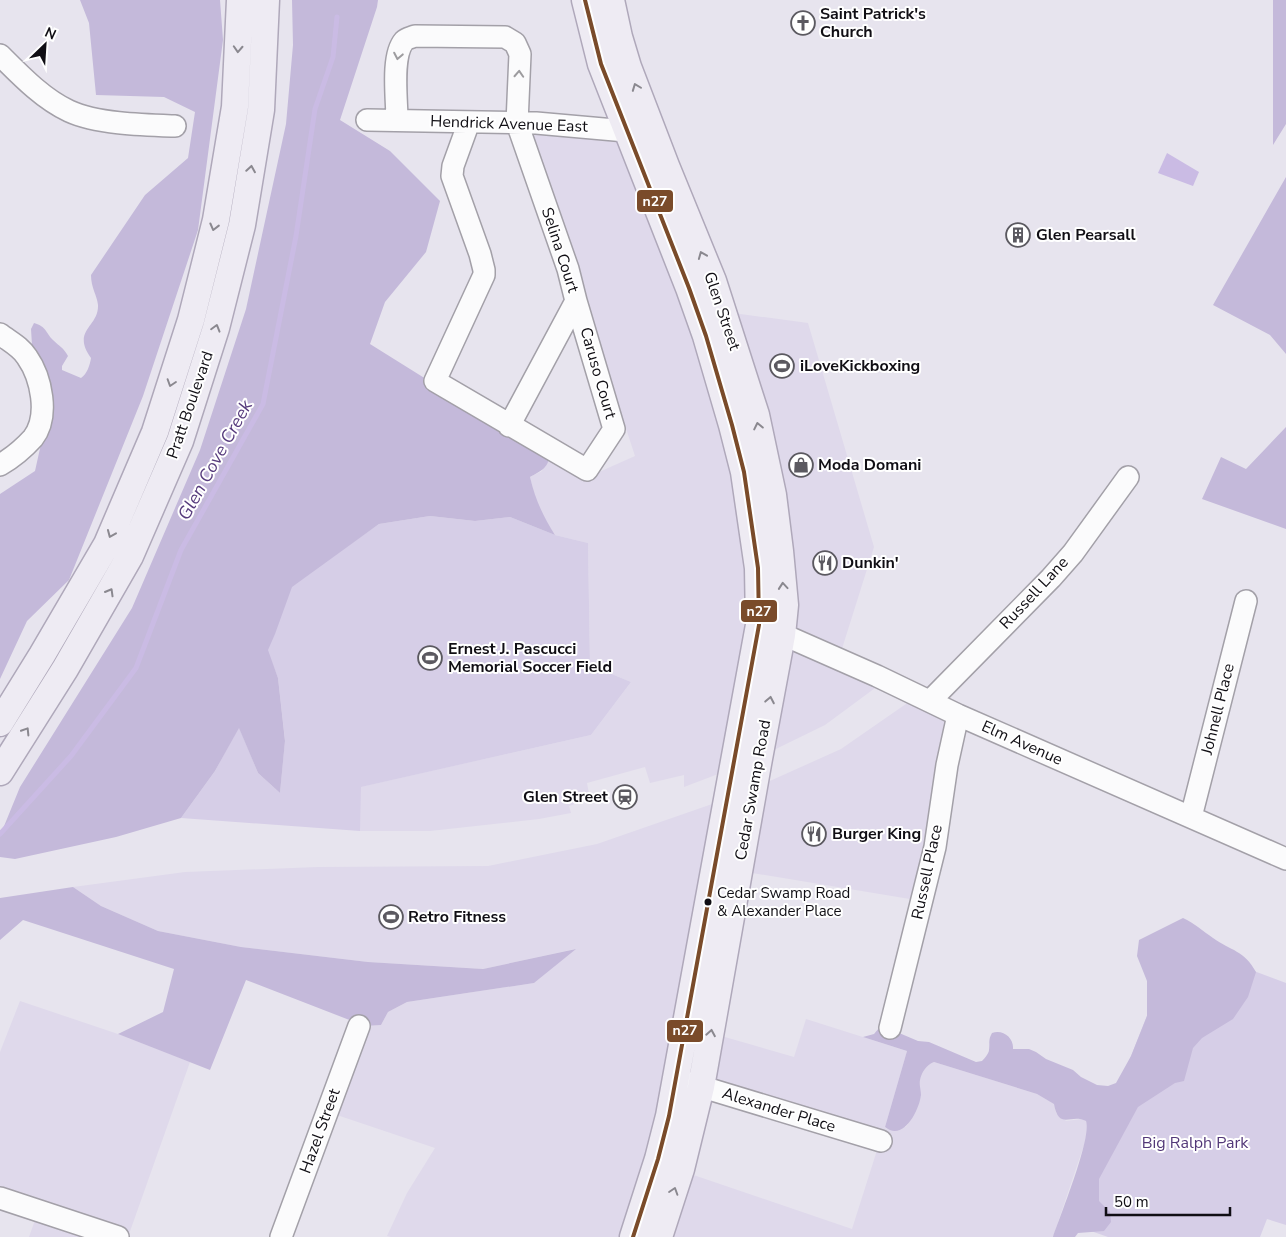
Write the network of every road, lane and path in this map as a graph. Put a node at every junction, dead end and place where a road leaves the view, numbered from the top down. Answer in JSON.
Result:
{"nodes":[{"id":1,"x":240,"y":0,"type":"edge"},
{"id":2,"x":266,"y":0,"type":"edge"},
{"id":3,"x":585,"y":0,"type":"edge"},
{"id":4,"x":611,"y":0,"type":"edge"},
{"id":5,"x":0,"y":55,"type":"edge"},
{"id":6,"x":367,"y":120,"type":"dead end"},
{"id":7,"x":398,"y":120,"type":"junction"},
{"id":8,"x":469,"y":122,"type":"junction"},
{"id":9,"x":517,"y":123,"type":"junction"},
{"id":10,"x":175,"y":126,"type":"dead end"},
{"id":11,"x":638,"y":127,"type":"junction"},
{"id":12,"x":576,"y":300,"type":"junction"},
{"id":13,"x":0,"y":334,"type":"edge"},
{"id":14,"x":509,"y":426,"type":"junction"},
{"id":15,"x":0,"y":465,"type":"edge"},
{"id":16,"x":1128,"y":477,"type":"dead end"},
{"id":17,"x":1246,"y":601,"type":"dead end"},
{"id":18,"x":771,"y":630,"type":"junction"},
{"id":19,"x":930,"y":701,"type":"junction"},
{"id":20,"x":958,"y":715,"type":"junction"},
{"id":21,"x":0,"y":723,"type":"edge"},
{"id":22,"x":0,"y":772,"type":"edge"},
{"id":23,"x":1191,"y":817,"type":"junction"},
{"id":24,"x":1285,"y":853,"type":"edge"},
{"id":25,"x":359,"y":1026,"type":"dead end"},
{"id":26,"x":890,"y":1028,"type":"dead end"},
{"id":27,"x":676,"y":1079,"type":"junction"},
{"id":28,"x":701,"y":1087,"type":"junction"},
{"id":29,"x":881,"y":1141,"type":"dead end"},
{"id":30,"x":0,"y":1198,"type":"edge"},
{"id":31,"x":89,"y":1232,"type":"edge"},
{"id":32,"x":118,"y":1237,"type":"edge"},
{"id":33,"x":281,"y":1237,"type":"edge"},
{"id":34,"x":634,"y":1237,"type":"edge"},
{"id":35,"x":659,"y":1237,"type":"edge"}],
"edges":[{"from":1,"to":21,"type":"main road","name":"Pratt Boulevard","one_way":true},
{"from":22,"to":2,"type":"main road","name":"Pratt Boulevard","one_way":true},
{"from":3,"to":11,"type":"main road","name":"Glen Street"},
{"from":11,"to":4,"type":"main road","name":"Glen Street","one_way":true},
{"from":5,"to":10,"type":"street"},
{"from":6,"to":7,"type":"street","name":"Hendrick Avenue East"},
{"from":7,"to":8,"type":"street","name":"Hendrick Avenue East"},
{"from":9,"to":7,"type":"street","one_way":true},
{"from":8,"to":9,"type":"street","name":"Hendrick Avenue East"},
{"from":8,"to":14,"type":"street"},
{"from":9,"to":11,"type":"street","name":"Hendrick Avenue East"},
{"from":9,"to":12,"type":"street","name":"Selina Court"},
{"from":11,"to":18,"type":"main road","name":"Glen Street"},
{"from":12,"to":14,"type":"street","name":"Selina Court"},
{"from":12,"to":14,"type":"street","name":"Caruso Court"},
{"from":13,"to":15,"type":"street"},
{"from":16,"to":19,"type":"street","name":"Russell Lane"},
{"from":17,"to":23,"type":"street","name":"Johnell Place"},
{"from":18,"to":19,"type":"street","name":"Elm Avenue"},
{"from":18,"to":27,"type":"main road","name":"Cedar Swamp Road"},
{"from":28,"to":18,"type":"main road","name":"Cedar Swamp Road","one_way":true},
{"from":19,"to":20,"type":"street","name":"Elm Avenue"},
{"from":20,"to":23,"type":"street","name":"Elm Avenue"},
{"from":20,"to":26,"type":"street","name":"Russell Place"},
{"from":23,"to":24,"type":"street","name":"Elm Avenue"},
{"from":25,"to":33,"type":"street","name":"Hazel Street"},
{"from":27,"to":28,"type":"street","name":"Alexander Place"},
{"from":27,"to":34,"type":"main road","name":"Cedar Swamp Road"},
{"from":28,"to":29,"type":"street","name":"Alexander Place"},
{"from":35,"to":28,"type":"main road","name":"Cedar Swamp Road","one_way":true},
{"from":30,"to":31,"type":"street"},
{"from":31,"to":32,"type":"street"}]}
